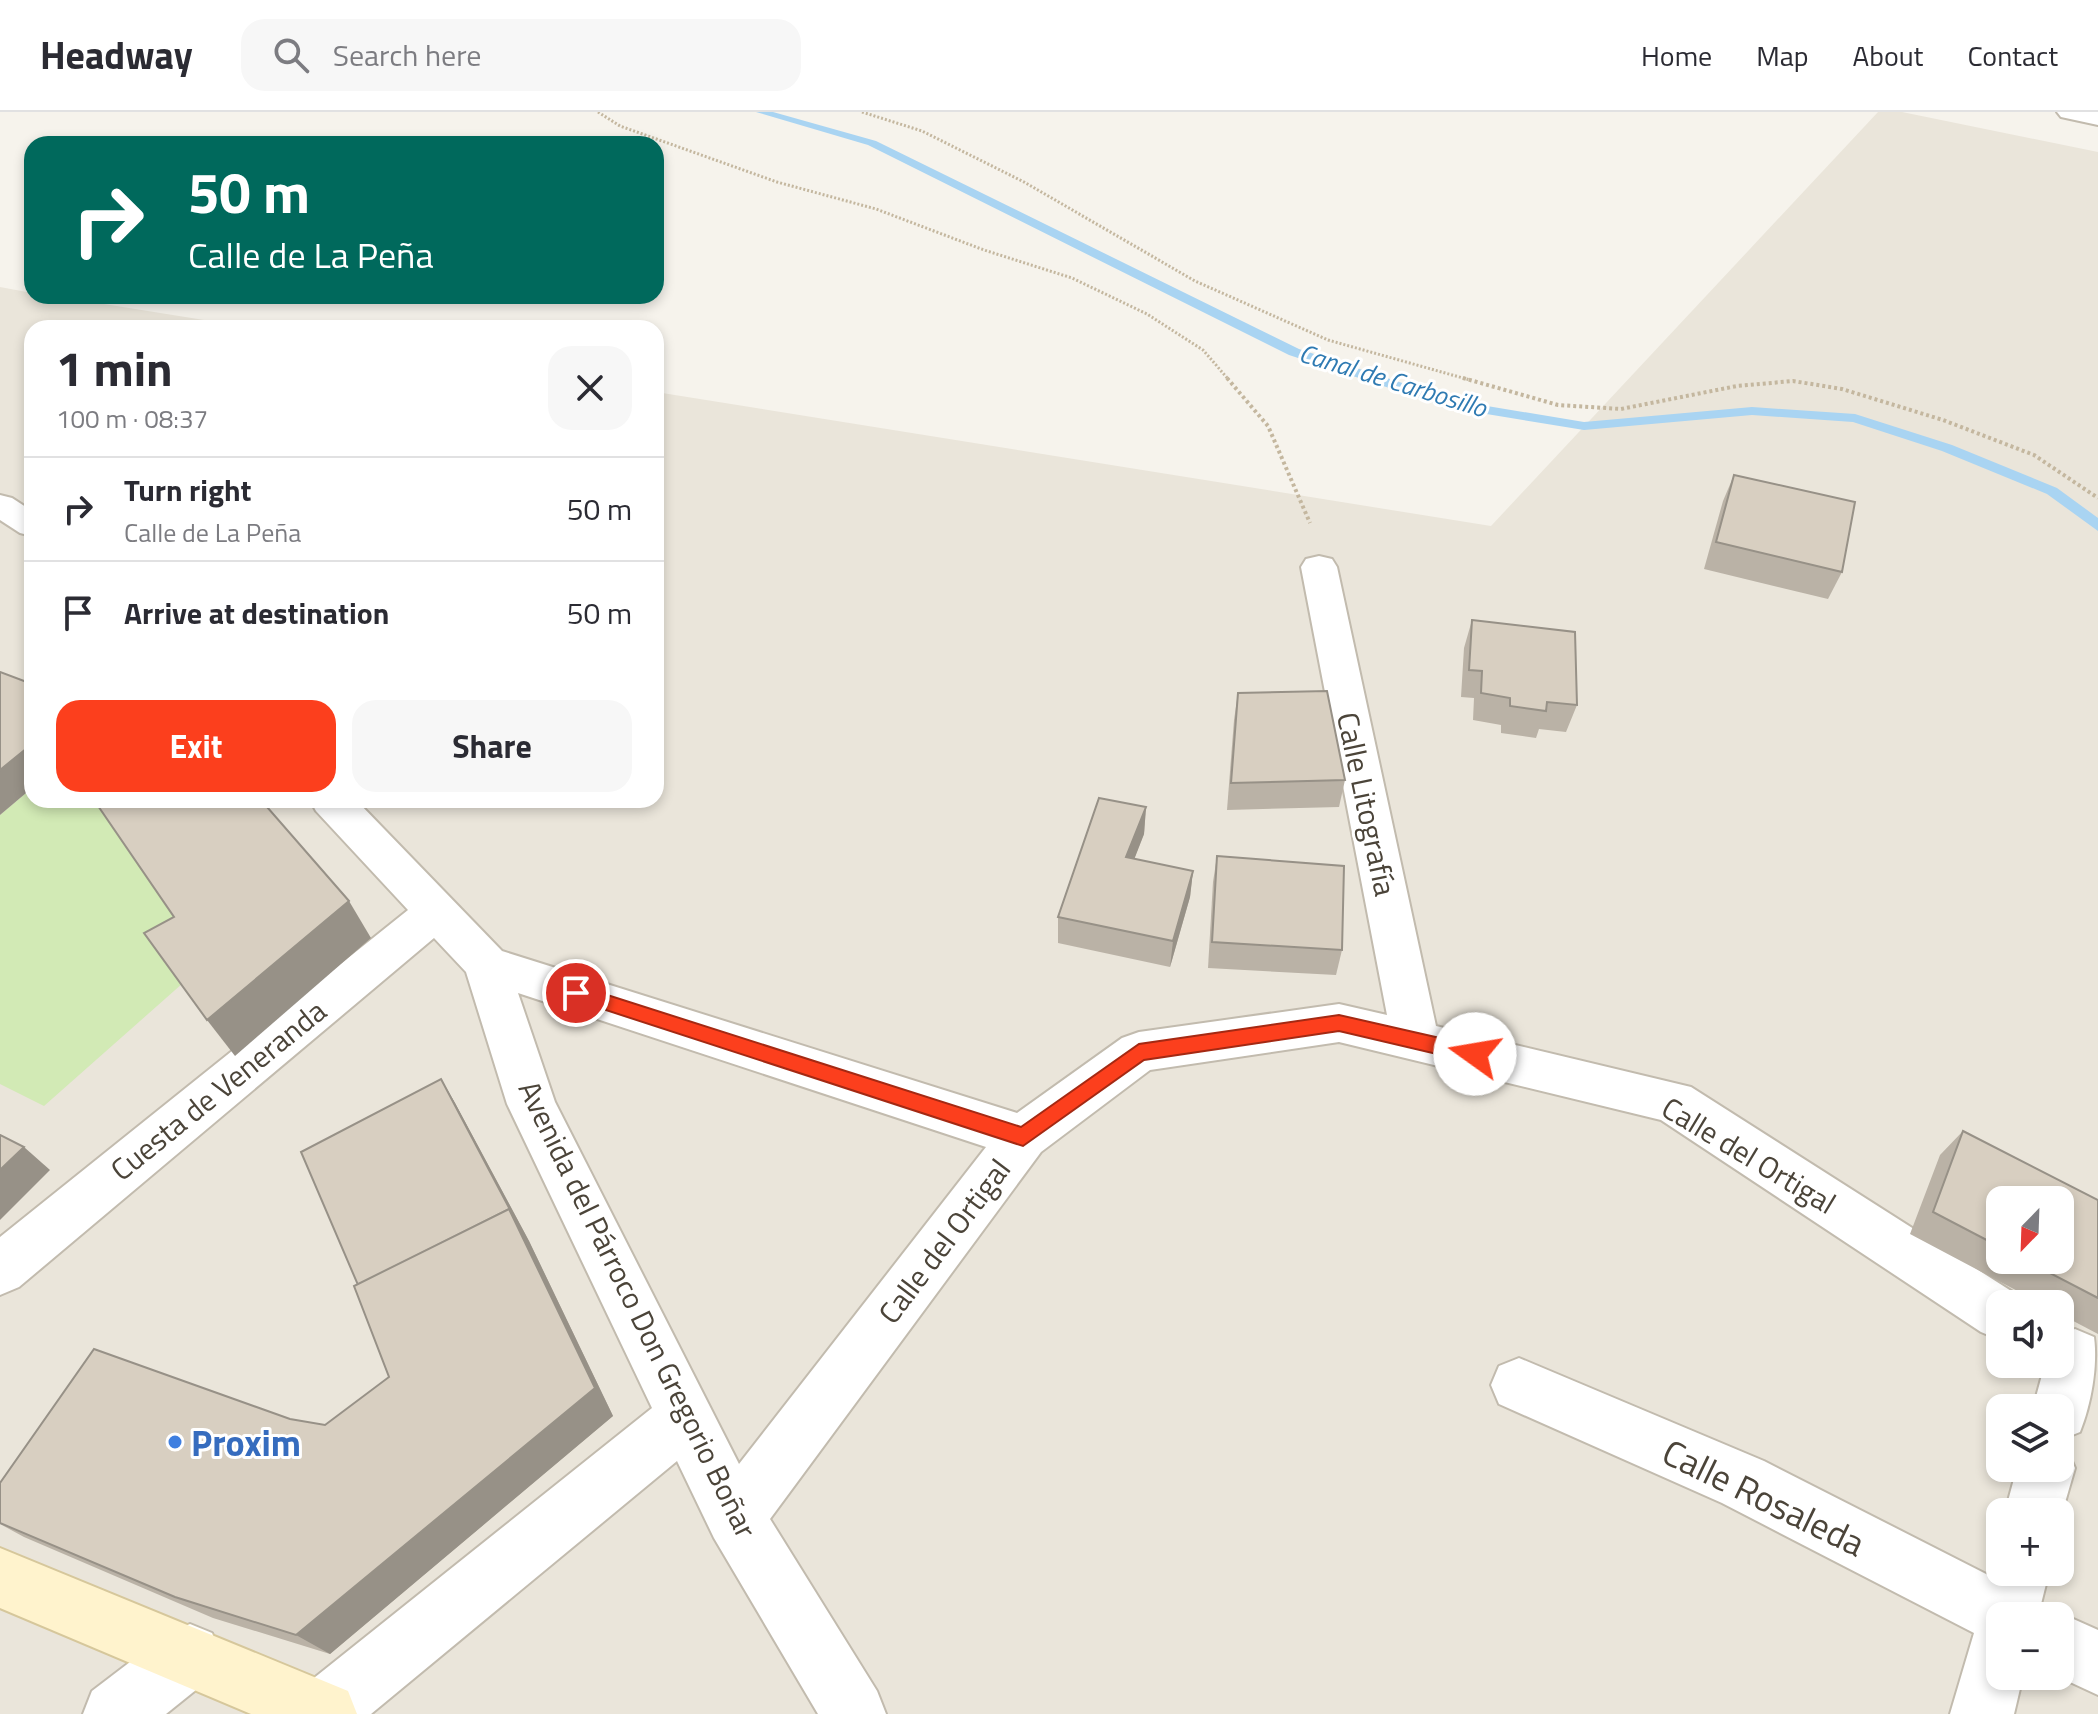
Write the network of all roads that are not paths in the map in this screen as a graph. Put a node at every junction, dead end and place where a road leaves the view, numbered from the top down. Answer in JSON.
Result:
{"nodes":[{"id":1,"x":2069,"y":112,"type":"edge"},
{"id":2,"x":2098,"y":118,"type":"edge"},
{"id":3,"x":0,"y":505,"type":"edge"},
{"id":4,"x":24,"y":521,"type":"edge"},
{"id":5,"x":1319,"y":567,"type":"road end"},
{"id":6,"x":339,"y":808,"type":"edge"},
{"id":7,"x":437,"y":911,"type":"junction"},
{"id":8,"x":486,"y":964,"type":"junction"},
{"id":9,"x":1415,"y":1040,"type":"junction"},
{"id":10,"x":1023,"y":1137,"type":"junction"},
{"id":11,"x":0,"y":1270,"type":"edge"},
{"id":12,"x":1986,"y":1305,"type":"edge"},
{"id":13,"x":2078,"y":1357,"type":"edge"},
{"id":14,"x":1519,"y":1385,"type":"dead end"},
{"id":15,"x":2066,"y":1394,"type":"edge"},
{"id":16,"x":686,"y":1417,"type":"junction"},
{"id":17,"x":735,"y":1517,"type":"junction"},
{"id":18,"x":0,"y":1578,"type":"edge"},
{"id":19,"x":1986,"y":1606,"type":"edge"},
{"id":20,"x":2074,"y":1651,"type":"edge"},
{"id":21,"x":190,"y":1655,"type":"junction"},
{"id":22,"x":2098,"y":1664,"type":"edge"},
{"id":23,"x":1988,"y":1690,"type":"edge"},
{"id":24,"x":323,"y":1713,"type":"edge"},
{"id":25,"x":115,"y":1714,"type":"edge"},
{"id":26,"x":854,"y":1714,"type":"edge"},
{"id":27,"x":1982,"y":1714,"type":"edge"}],
"edges":[{"from":1,"to":2,"type":"street"},
{"from":3,"to":4,"type":"street"},
{"from":5,"to":9,"type":"street","name":"Calle Litografía"},
{"from":6,"to":7,"type":"street","name":"Avenida del Párroco Don Gregorio Boñar"},
{"from":7,"to":8,"type":"street","name":"Avenida del Párroco Don Gregorio Boñar"},
{"from":7,"to":11,"type":"street","name":"Cuesta de Veneranda"},
{"from":8,"to":10,"type":"street"},
{"from":8,"to":16,"type":"street","name":"Avenida del Párroco Don Gregorio Boñar"},
{"from":9,"to":10,"type":"street","name":"Calle del Ortigal"},
{"from":9,"to":12,"type":"street","name":"Calle del Ortigal"},
{"from":10,"to":17,"type":"street","name":"Calle del Ortigal"},
{"from":13,"to":15,"type":"street"},
{"from":14,"to":19,"type":"street","name":"Calle Rosaleda"},
{"from":16,"to":17,"type":"street","name":"Avenida del Párroco Don Gregorio Boñar"},
{"from":16,"to":24,"type":"street"},
{"from":17,"to":26,"type":"street","name":"Avenida del Párroco Don Gregorio Boñar"},
{"from":18,"to":21,"type":"main road"},
{"from":20,"to":22,"type":"street"},
{"from":21,"to":24,"type":"main road"},
{"from":21,"to":25,"type":"street"},
{"from":23,"to":27,"type":"street"}]}
